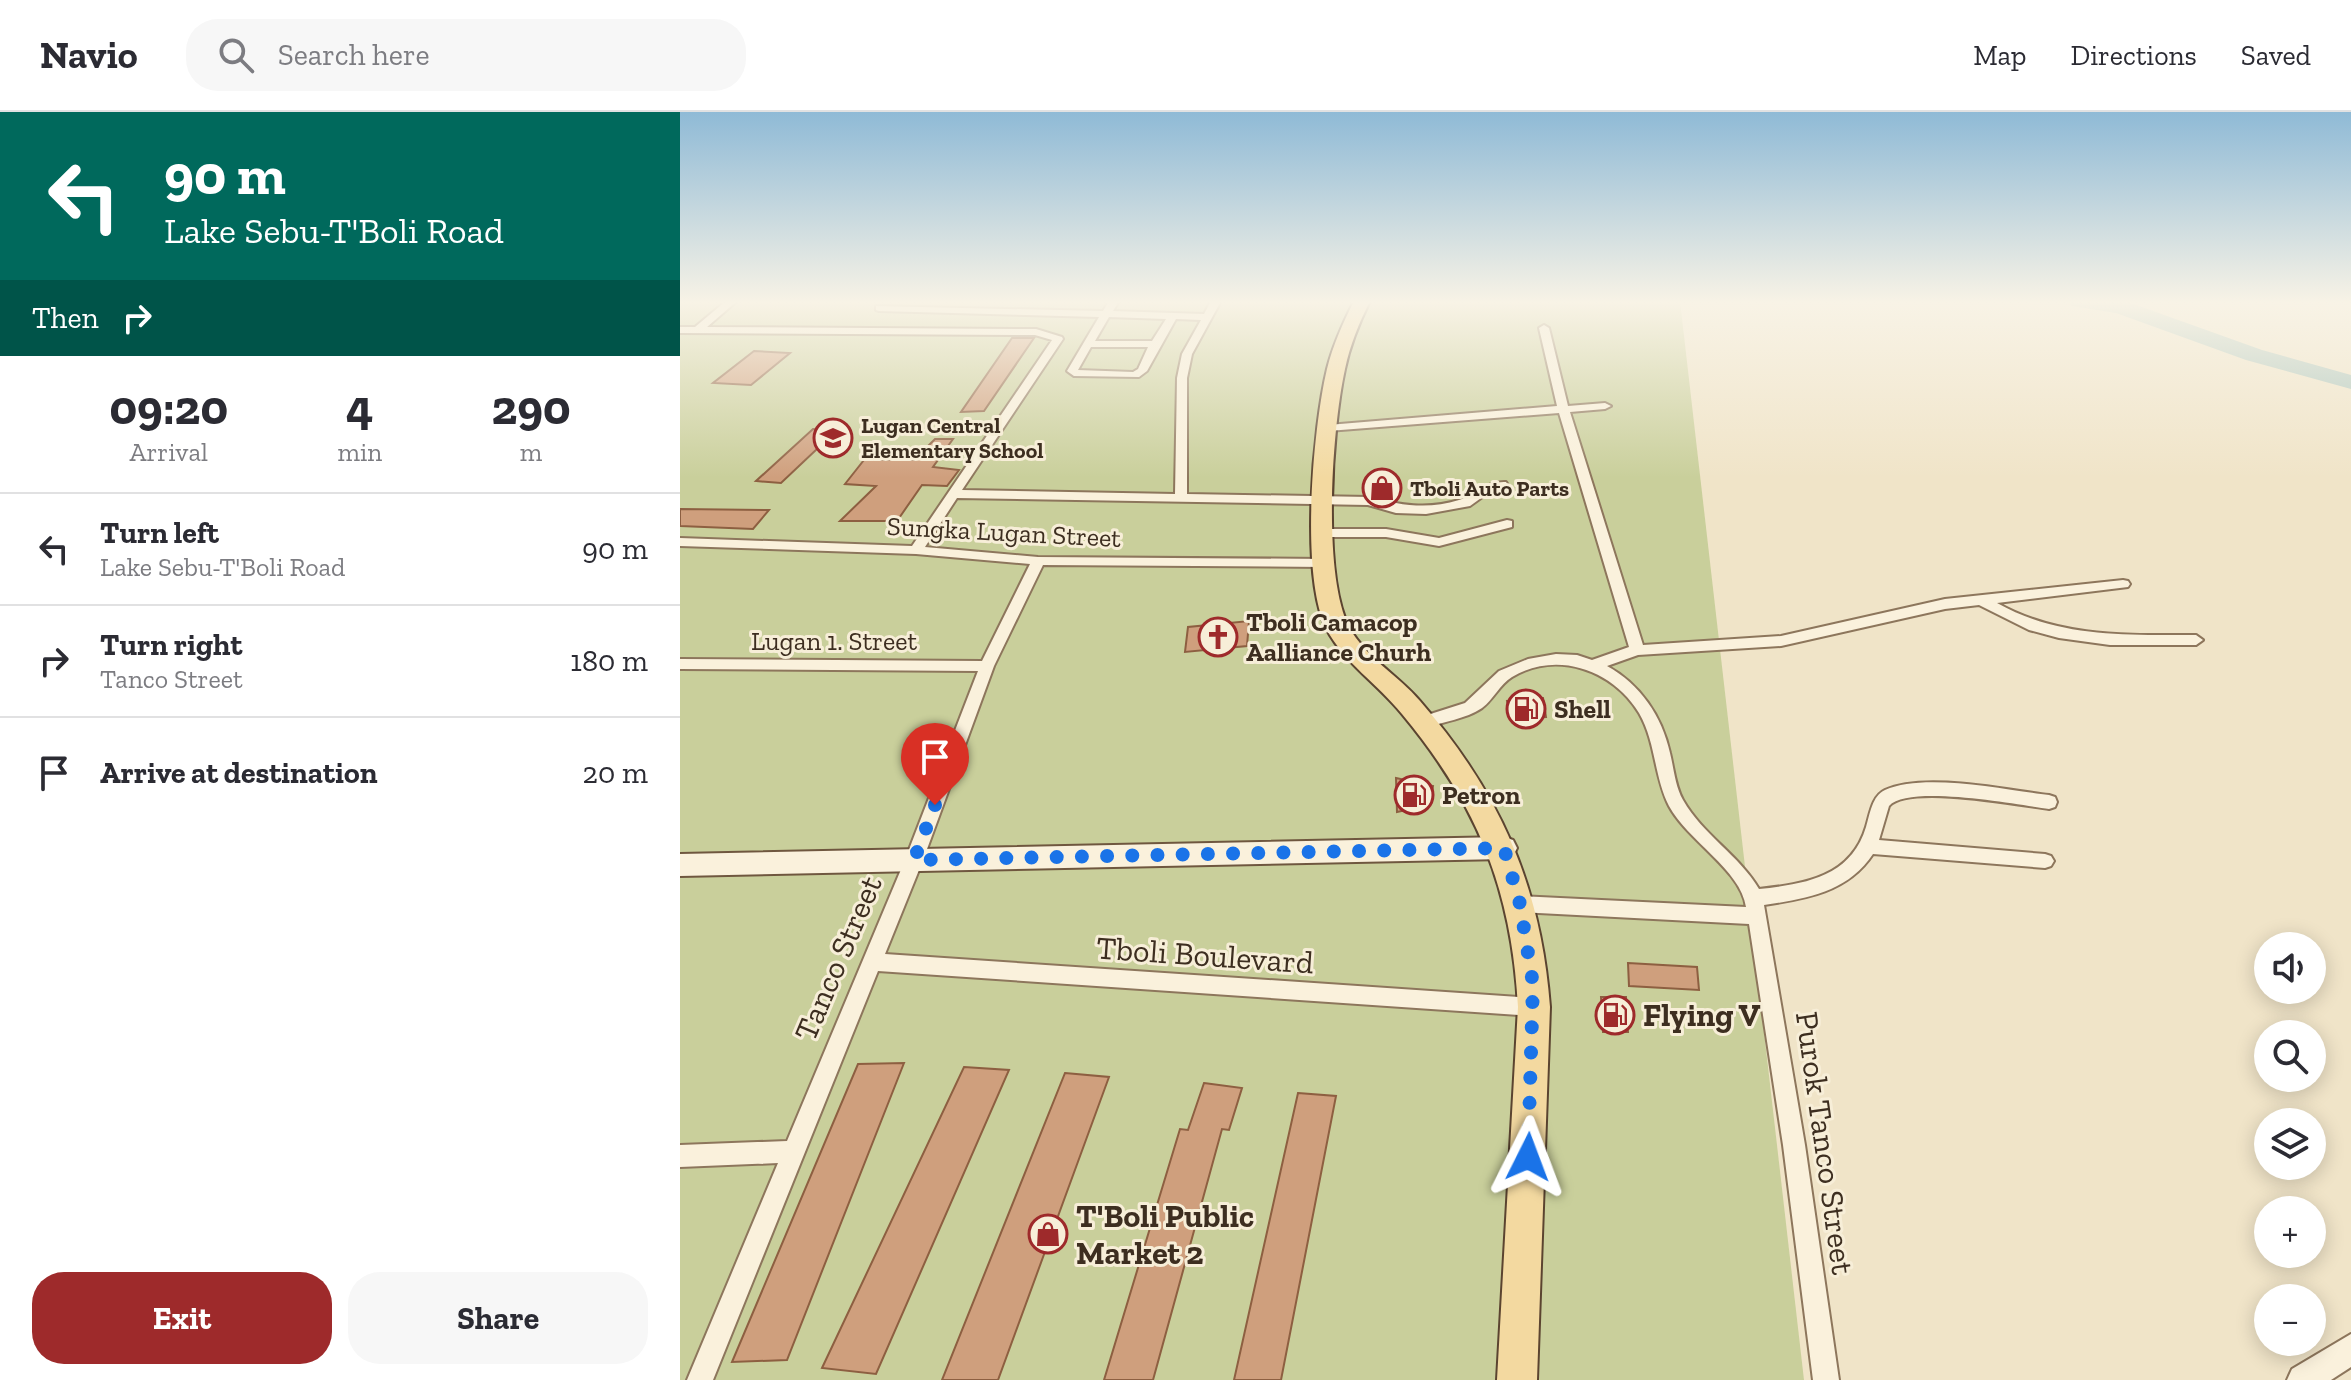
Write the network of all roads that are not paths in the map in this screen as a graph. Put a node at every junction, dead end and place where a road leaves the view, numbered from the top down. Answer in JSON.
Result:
{"nodes":[{"id":1,"x":1044,"y":360,"type":"edge"},
{"id":2,"x":1078,"y":360,"type":"edge"},
{"id":3,"x":1147,"y":360,"type":"edge"},
{"id":4,"x":1186,"y":360,"type":"edge"},
{"id":5,"x":1338,"y":360,"type":"edge"},
{"id":6,"x":1552,"y":360,"type":"edge"},
{"id":7,"x":1605,"y":406,"type":"dead end"},
{"id":8,"x":1563,"y":409,"type":"junction"},
{"id":9,"x":1328,"y":428,"type":"junction"},
{"id":10,"x":1502,"y":485,"type":"dead end"},
{"id":11,"x":956,"y":494,"type":"junction"},
{"id":12,"x":1181,"y":498,"type":"junction"},
{"id":13,"x":1324,"y":500,"type":"junction"},
{"id":14,"x":1507,"y":524,"type":"dead end"},
{"id":15,"x":1325,"y":533,"type":"junction"},
{"id":16,"x":680,"y":542,"type":"edge"},
{"id":17,"x":916,"y":550,"type":"junction"},
{"id":18,"x":1038,"y":561,"type":"junction"},
{"id":19,"x":1326,"y":563,"type":"junction"},
{"id":20,"x":2123,"y":584,"type":"dead end"},
{"id":21,"x":1981,"y":600,"type":"junction"},
{"id":22,"x":2196,"y":640,"type":"dead end"},
{"id":23,"x":1637,"y":650,"type":"junction"},
{"id":24,"x":680,"y":664,"type":"edge"},
{"id":25,"x":1594,"y":665,"type":"junction"},
{"id":26,"x":987,"y":666,"type":"junction"},
{"id":27,"x":1424,"y":722,"type":"junction"},
{"id":28,"x":2049,"y":802,"type":"dead end"},
{"id":29,"x":1870,"y":847,"type":"junction"},
{"id":30,"x":1504,"y":848,"type":"junction"},
{"id":31,"x":914,"y":860,"type":"junction"},
{"id":32,"x":2045,"y":861,"type":"dead end"},
{"id":33,"x":680,"y":865,"type":"edge"},
{"id":34,"x":1520,"y":904,"type":"junction"},
{"id":35,"x":1756,"y":907,"type":"junction"},
{"id":36,"x":872,"y":962,"type":"junction"},
{"id":37,"x":1534,"y":1007,"type":"junction"},
{"id":38,"x":791,"y":1152,"type":"junction"},
{"id":39,"x":680,"y":1156,"type":"edge"},
{"id":40,"x":2351,"y":1349,"type":"edge"},
{"id":41,"x":700,"y":1380,"type":"edge"},
{"id":42,"x":1517,"y":1380,"type":"edge"},
{"id":43,"x":1826,"y":1380,"type":"edge"},
{"id":44,"x":2303,"y":1380,"type":"edge"}],
"edges":[{"from":1,"to":11,"type":"street"},
{"from":2,"to":3,"type":"street"},
{"from":4,"to":12,"type":"street"},
{"from":5,"to":9,"type":"main road"},
{"from":6,"to":8,"type":"street"},
{"from":7,"to":8,"type":"street"},
{"from":8,"to":9,"type":"street"},
{"from":8,"to":23,"type":"street"},
{"from":9,"to":13,"type":"main road"},
{"from":10,"to":13,"type":"street"},
{"from":11,"to":12,"type":"street"},
{"from":11,"to":17,"type":"street"},
{"from":12,"to":13,"type":"street"},
{"from":13,"to":15,"type":"main road"},
{"from":14,"to":15,"type":"street"},
{"from":15,"to":19,"type":"main road"},
{"from":16,"to":17,"type":"street","name":"Sungka Lugan Street"},
{"from":17,"to":18,"type":"street","name":"Sungka Lugan Street"},
{"from":18,"to":19,"type":"street","name":"Sungka Lugan Street"},
{"from":18,"to":26,"type":"street","name":"Tanco Street"},
{"from":19,"to":27,"type":"main road"},
{"from":20,"to":21,"type":"street"},
{"from":21,"to":22,"type":"street"},
{"from":21,"to":23,"type":"street"},
{"from":23,"to":25,"type":"street"},
{"from":24,"to":26,"type":"street","name":"Lugan 1. Street"},
{"from":25,"to":27,"type":"street"},
{"from":25,"to":35,"type":"street"},
{"from":26,"to":31,"type":"street","name":"Tanco Street"},
{"from":27,"to":30,"type":"main road"},
{"from":28,"to":29,"type":"street"},
{"from":29,"to":32,"type":"street"},
{"from":29,"to":35,"type":"street"},
{"from":30,"to":31,"type":"main road"},
{"from":30,"to":34,"type":"main road"},
{"from":31,"to":33,"type":"main road"},
{"from":31,"to":36,"type":"street","name":"Tanco Street"},
{"from":34,"to":35,"type":"street"},
{"from":34,"to":37,"type":"main road"},
{"from":35,"to":43,"type":"street","name":"Purok Tanco Street"},
{"from":36,"to":37,"type":"street","name":"Tboli Boulevard"},
{"from":36,"to":38,"type":"street","name":"Tanco Street"},
{"from":37,"to":42,"type":"main road"},
{"from":38,"to":39,"type":"street"},
{"from":38,"to":41,"type":"street","name":"Tanco Street"},
{"from":40,"to":44,"type":"street"}]}
